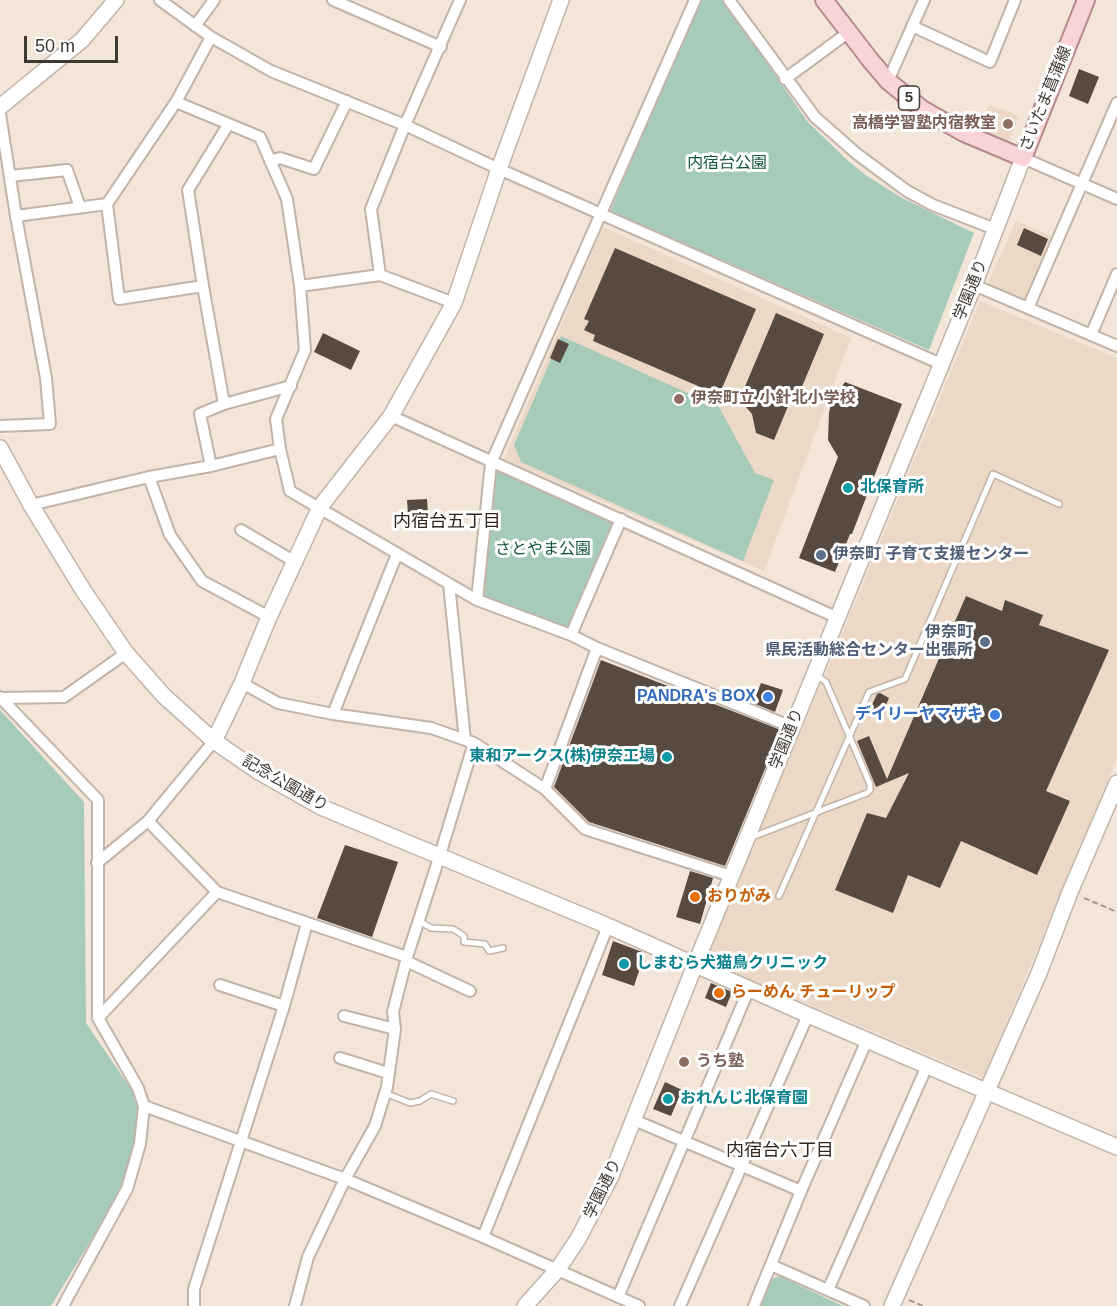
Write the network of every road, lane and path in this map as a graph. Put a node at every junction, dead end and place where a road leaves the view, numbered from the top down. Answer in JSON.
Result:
{"nodes":[{"id":1,"x":116,"y":0,"type":"edge"},
{"id":2,"x":160,"y":0,"type":"edge"},
{"id":3,"x":214,"y":0,"type":"edge"},
{"id":4,"x":333,"y":0,"type":"edge"},
{"id":5,"x":460,"y":0,"type":"edge"},
{"id":6,"x":561,"y":0,"type":"edge"},
{"id":7,"x":695,"y":0,"type":"edge"},
{"id":8,"x":729,"y":0,"type":"edge"},
{"id":9,"x":824,"y":0,"type":"edge"},
{"id":10,"x":924,"y":0,"type":"edge"},
{"id":11,"x":1015,"y":0,"type":"edge"},
{"id":12,"x":1086,"y":0,"type":"edge"},
{"id":13,"x":353,"y":4,"type":"edge"},
{"id":14,"x":195,"y":26,"type":"junction"},
{"id":15,"x":912,"y":26,"type":"junction"},
{"id":16,"x":849,"y":32,"type":"junction"},
{"id":17,"x":211,"y":37,"type":"junction"},
{"id":18,"x":441,"y":46,"type":"junction"},
{"id":19,"x":785,"y":79,"type":"junction"},
{"id":20,"x":888,"y":81,"type":"junction"},
{"id":21,"x":347,"y":101,"type":"junction"},
{"id":22,"x":176,"y":102,"type":"junction"},
{"id":23,"x":1117,"y":103,"type":"edge"},
{"id":24,"x":0,"y":106,"type":"edge"},
{"id":25,"x":0,"y":114,"type":"edge"},
{"id":26,"x":228,"y":125,"type":"junction"},
{"id":27,"x":405,"y":125,"type":"junction"},
{"id":28,"x":1023,"y":158,"type":"junction"},
{"id":29,"x":270,"y":161,"type":"junction"},
{"id":30,"x":500,"y":169,"type":"junction"},
{"id":31,"x":10,"y":176,"type":"junction"},
{"id":32,"x":1082,"y":184,"type":"junction"},
{"id":33,"x":1117,"y":199,"type":"edge"},
{"id":34,"x":107,"y":204,"type":"junction"},
{"id":35,"x":80,"y":207,"type":"junction"},
{"id":36,"x":601,"y":214,"type":"junction"},
{"id":37,"x":16,"y":216,"type":"junction"},
{"id":38,"x":995,"y":229,"type":"junction"},
{"id":39,"x":1117,"y":274,"type":"edge"},
{"id":40,"x":380,"y":275,"type":"junction"},
{"id":41,"x":300,"y":285,"type":"junction"},
{"id":42,"x":974,"y":285,"type":"junction"},
{"id":43,"x":202,"y":286,"type":"junction"},
{"id":44,"x":454,"y":303,"type":"junction"},
{"id":45,"x":1028,"y":308,"type":"junction"},
{"id":46,"x":1091,"y":335,"type":"junction"},
{"id":47,"x":1117,"y":346,"type":"edge"},
{"id":48,"x":941,"y":364,"type":"junction"},
{"id":49,"x":291,"y":386,"type":"junction"},
{"id":50,"x":224,"y":404,"type":"junction"},
{"id":51,"x":391,"y":416,"type":"junction"},
{"id":52,"x":0,"y":426,"type":"edge"},
{"id":53,"x":0,"y":448,"type":"edge"},
{"id":54,"x":280,"y":450,"type":"junction"},
{"id":55,"x":491,"y":462,"type":"junction"},
{"id":56,"x":211,"y":466,"type":"junction"},
{"id":57,"x":149,"y":477,"type":"junction"},
{"id":58,"x":1059,"y":504,"type":"dead end"},
{"id":59,"x":31,"y":505,"type":"junction"},
{"id":60,"x":320,"y":507,"type":"junction"},
{"id":61,"x":621,"y":519,"type":"junction"},
{"id":62,"x":242,"y":530,"type":"dead end"},
{"id":63,"x":397,"y":554,"type":"junction"},
{"id":64,"x":295,"y":562,"type":"junction"},
{"id":65,"x":449,"y":584,"type":"junction"},
{"id":66,"x":477,"y":600,"type":"junction"},
{"id":67,"x":269,"y":617,"type":"junction"},
{"id":68,"x":838,"y":618,"type":"junction"},
{"id":69,"x":571,"y":636,"type":"junction"},
{"id":70,"x":597,"y":648,"type":"junction"},
{"id":71,"x":126,"y":653,"type":"junction"},
{"id":72,"x":814,"y":674,"type":"junction"},
{"id":73,"x":242,"y":683,"type":"junction"},
{"id":74,"x":0,"y":698,"type":"edge"},
{"id":75,"x":333,"y":714,"type":"junction"},
{"id":76,"x":792,"y":727,"type":"junction"},
{"id":77,"x":850,"y":735,"type":"junction"},
{"id":78,"x":214,"y":741,"type":"junction"},
{"id":79,"x":469,"y":742,"type":"junction"},
{"id":80,"x":1117,"y":783,"type":"edge"},
{"id":81,"x":544,"y":789,"type":"junction"},
{"id":82,"x":816,"y":812,"type":"junction"},
{"id":83,"x":148,"y":821,"type":"junction"},
{"id":84,"x":748,"y":839,"type":"junction"},
{"id":85,"x":440,"y":855,"type":"junction"},
{"id":86,"x":97,"y":863,"type":"junction"},
{"id":87,"x":731,"y":876,"type":"junction"},
{"id":88,"x":217,"y":892,"type":"junction"},
{"id":89,"x":1070,"y":892,"type":"junction"},
{"id":90,"x":779,"y":896,"type":"dead end"},
{"id":91,"x":1117,"y":912,"type":"edge"},
{"id":92,"x":419,"y":921,"type":"junction"},
{"id":93,"x":307,"y":923,"type":"junction"},
{"id":94,"x":608,"y":926,"type":"junction"},
{"id":95,"x":503,"y":948,"type":"dead end"},
{"id":96,"x":406,"y":959,"type":"junction"},
{"id":97,"x":695,"y":965,"type":"junction"},
{"id":98,"x":220,"y":985,"type":"dead end"},
{"id":99,"x":749,"y":989,"type":"junction"},
{"id":100,"x":470,"y":991,"type":"dead end"},
{"id":101,"x":284,"y":1006,"type":"junction"},
{"id":102,"x":808,"y":1015,"type":"junction"},
{"id":103,"x":344,"y":1016,"type":"dead end"},
{"id":104,"x":98,"y":1018,"type":"junction"},
{"id":105,"x":395,"y":1029,"type":"junction"},
{"id":106,"x":867,"y":1040,"type":"junction"},
{"id":107,"x":340,"y":1058,"type":"dead end"},
{"id":108,"x":927,"y":1066,"type":"junction"},
{"id":109,"x":388,"y":1073,"type":"junction"},
{"id":110,"x":987,"y":1092,"type":"junction"},
{"id":111,"x":385,"y":1093,"type":"junction"},
{"id":112,"x":453,"y":1101,"type":"dead end"},
{"id":113,"x":144,"y":1106,"type":"junction"},
{"id":114,"x":634,"y":1120,"type":"junction"},
{"id":115,"x":242,"y":1141,"type":"junction"},
{"id":116,"x":684,"y":1141,"type":"junction"},
{"id":117,"x":1117,"y":1146,"type":"edge"},
{"id":118,"x":741,"y":1165,"type":"junction"},
{"id":119,"x":345,"y":1179,"type":"junction"},
{"id":120,"x":801,"y":1191,"type":"junction"},
{"id":121,"x":483,"y":1237,"type":"junction"},
{"id":122,"x":771,"y":1265,"type":"junction"},
{"id":123,"x":558,"y":1269,"type":"junction"},
{"id":124,"x":828,"y":1290,"type":"junction"},
{"id":125,"x":618,"y":1297,"type":"junction"},
{"id":126,"x":63,"y":1306,"type":"edge"},
{"id":127,"x":194,"y":1306,"type":"edge"},
{"id":128,"x":295,"y":1306,"type":"edge"},
{"id":129,"x":525,"y":1306,"type":"edge"},
{"id":130,"x":639,"y":1306,"type":"edge"},
{"id":131,"x":680,"y":1306,"type":"edge"},
{"id":132,"x":754,"y":1306,"type":"edge"},
{"id":133,"x":864,"y":1306,"type":"edge"},
{"id":134,"x":892,"y":1306,"type":"edge"}],
"edges":[{"from":1,"to":24,"type":"street"},
{"from":2,"to":14,"type":"street"},
{"from":3,"to":14,"type":"street"},
{"from":4,"to":13,"type":"street"},
{"from":5,"to":18,"type":"street"},
{"from":6,"to":30,"type":"street"},
{"from":7,"to":36,"type":"street"},
{"from":8,"to":19,"type":"street"},
{"from":9,"to":16,"type":"main road","name":"さいたま菖蒲線","number":"5"},
{"from":10,"to":15,"type":"street"},
{"from":11,"to":15,"type":"street"},
{"from":12,"to":28,"type":"main road","name":"さいたま菖蒲線"},
{"from":13,"to":18,"type":"street"},
{"from":14,"to":17,"type":"street"},
{"from":15,"to":20,"type":"street"},
{"from":16,"to":19,"type":"street"},
{"from":16,"to":20,"type":"main road","name":"さいたま菖蒲線","number":"5"},
{"from":17,"to":21,"type":"street"},
{"from":17,"to":22,"type":"street"},
{"from":18,"to":27,"type":"street"},
{"from":19,"to":38,"type":"street"},
{"from":20,"to":28,"type":"main road","name":"さいたま菖蒲線","number":"5"},
{"from":21,"to":27,"type":"street"},
{"from":21,"to":29,"type":"street"},
{"from":22,"to":26,"type":"street"},
{"from":22,"to":34,"type":"street"},
{"from":23,"to":32,"type":"street"},
{"from":25,"to":31,"type":"street"},
{"from":26,"to":29,"type":"street"},
{"from":26,"to":43,"type":"street"},
{"from":27,"to":30,"type":"street"},
{"from":27,"to":40,"type":"street"},
{"from":28,"to":32,"type":"street"},
{"from":28,"to":38,"type":"street","name":"学園通り"},
{"from":29,"to":41,"type":"street"},
{"from":30,"to":36,"type":"street"},
{"from":30,"to":44,"type":"street"},
{"from":31,"to":35,"type":"street"},
{"from":31,"to":37,"type":"street"},
{"from":32,"to":33,"type":"street"},
{"from":32,"to":45,"type":"street"},
{"from":34,"to":35,"type":"street"},
{"from":34,"to":43,"type":"street"},
{"from":35,"to":37,"type":"street"},
{"from":36,"to":48,"type":"street"},
{"from":36,"to":55,"type":"street"},
{"from":37,"to":52,"type":"street"},
{"from":38,"to":42,"type":"street","name":"学園通り"},
{"from":39,"to":46,"type":"street"},
{"from":40,"to":41,"type":"street"},
{"from":40,"to":44,"type":"street"},
{"from":41,"to":49,"type":"street"},
{"from":42,"to":45,"type":"street"},
{"from":42,"to":48,"type":"street","name":"学園通り"},
{"from":43,"to":50,"type":"street"},
{"from":44,"to":51,"type":"street"},
{"from":45,"to":46,"type":"street"},
{"from":46,"to":47,"type":"street"},
{"from":48,"to":68,"type":"street","name":"学園通り"},
{"from":49,"to":50,"type":"street"},
{"from":49,"to":54,"type":"street"},
{"from":50,"to":56,"type":"street"},
{"from":51,"to":55,"type":"street"},
{"from":51,"to":60,"type":"street"},
{"from":53,"to":59,"type":"street","name":"記念公園通り"},
{"from":54,"to":56,"type":"street"},
{"from":54,"to":60,"type":"street"},
{"from":55,"to":61,"type":"street"},
{"from":55,"to":66,"type":"street"},
{"from":56,"to":57,"type":"street"},
{"from":57,"to":59,"type":"street"},
{"from":57,"to":67,"type":"street"},
{"from":58,"to":77,"type":"lane"},
{"from":59,"to":71,"type":"street","name":"記念公園通り"},
{"from":60,"to":63,"type":"street"},
{"from":60,"to":64,"type":"street"},
{"from":61,"to":68,"type":"street"},
{"from":61,"to":69,"type":"street"},
{"from":62,"to":64,"type":"street"},
{"from":63,"to":65,"type":"street"},
{"from":63,"to":75,"type":"street"},
{"from":64,"to":67,"type":"street"},
{"from":65,"to":66,"type":"street"},
{"from":65,"to":79,"type":"street"},
{"from":66,"to":69,"type":"street"},
{"from":67,"to":73,"type":"street"},
{"from":68,"to":72,"type":"street","name":"学園通り"},
{"from":69,"to":70,"type":"street"},
{"from":70,"to":76,"type":"street"},
{"from":70,"to":81,"type":"street"},
{"from":71,"to":74,"type":"street"},
{"from":71,"to":78,"type":"street","name":"記念公園通り"},
{"from":72,"to":76,"type":"street","name":"学園通り"},
{"from":72,"to":77,"type":"lane"},
{"from":73,"to":75,"type":"street"},
{"from":73,"to":78,"type":"street"},
{"from":74,"to":86,"type":"street"},
{"from":75,"to":79,"type":"street"},
{"from":76,"to":84,"type":"street","name":"学園通り"},
{"from":77,"to":82,"type":"lane"},
{"from":77,"to":82,"type":"lane"},
{"from":78,"to":83,"type":"street"},
{"from":78,"to":85,"type":"street","name":"記念公園通り"},
{"from":79,"to":81,"type":"street"},
{"from":79,"to":85,"type":"street"},
{"from":80,"to":89,"type":"street"},
{"from":81,"to":87,"type":"street"},
{"from":82,"to":84,"type":"lane"},
{"from":82,"to":90,"type":"lane"},
{"from":83,"to":86,"type":"street"},
{"from":83,"to":88,"type":"street"},
{"from":84,"to":87,"type":"street","name":"学園通り"},
{"from":85,"to":92,"type":"street"},
{"from":85,"to":94,"type":"street","name":"記念公園通り"},
{"from":86,"to":104,"type":"street"},
{"from":87,"to":97,"type":"street","name":"学園通り"},
{"from":88,"to":93,"type":"street"},
{"from":88,"to":104,"type":"street"},
{"from":89,"to":91,"type":"path"},
{"from":89,"to":110,"type":"street"},
{"from":92,"to":95,"type":"lane"},
{"from":92,"to":96,"type":"street"},
{"from":93,"to":96,"type":"street"},
{"from":93,"to":101,"type":"street"},
{"from":94,"to":97,"type":"street","name":"記念公園通り"},
{"from":94,"to":121,"type":"street"},
{"from":96,"to":100,"type":"street"},
{"from":96,"to":105,"type":"street"},
{"from":97,"to":99,"type":"street","name":"記念公園通り"},
{"from":97,"to":114,"type":"street","name":"学園通り"},
{"from":98,"to":101,"type":"street"},
{"from":99,"to":102,"type":"street","name":"記念公園通り"},
{"from":99,"to":116,"type":"street"},
{"from":101,"to":115,"type":"street"},
{"from":102,"to":106,"type":"street","name":"記念公園通り"},
{"from":102,"to":118,"type":"street"},
{"from":103,"to":105,"type":"street"},
{"from":104,"to":113,"type":"street"},
{"from":105,"to":109,"type":"street"},
{"from":106,"to":108,"type":"street","name":"記念公園通り"},
{"from":106,"to":120,"type":"street"},
{"from":107,"to":109,"type":"street"},
{"from":108,"to":110,"type":"street","name":"記念公園通り"},
{"from":108,"to":124,"type":"street"},
{"from":109,"to":111,"type":"street"},
{"from":110,"to":117,"type":"street","name":"記念公園通り"},
{"from":110,"to":134,"type":"street"},
{"from":111,"to":112,"type":"lane"},
{"from":111,"to":119,"type":"street"},
{"from":113,"to":115,"type":"street"},
{"from":113,"to":126,"type":"street"},
{"from":114,"to":116,"type":"street"},
{"from":114,"to":123,"type":"street","name":"学園通り"},
{"from":115,"to":119,"type":"street"},
{"from":115,"to":127,"type":"street"},
{"from":116,"to":118,"type":"street"},
{"from":116,"to":125,"type":"street"},
{"from":118,"to":120,"type":"street"},
{"from":118,"to":131,"type":"street"},
{"from":119,"to":121,"type":"street"},
{"from":119,"to":128,"type":"street"},
{"from":120,"to":122,"type":"street"},
{"from":121,"to":123,"type":"street"},
{"from":122,"to":124,"type":"street"},
{"from":122,"to":132,"type":"street"},
{"from":123,"to":125,"type":"street"},
{"from":123,"to":129,"type":"street","name":"学園通り"},
{"from":124,"to":133,"type":"street"},
{"from":125,"to":130,"type":"street"}]}
